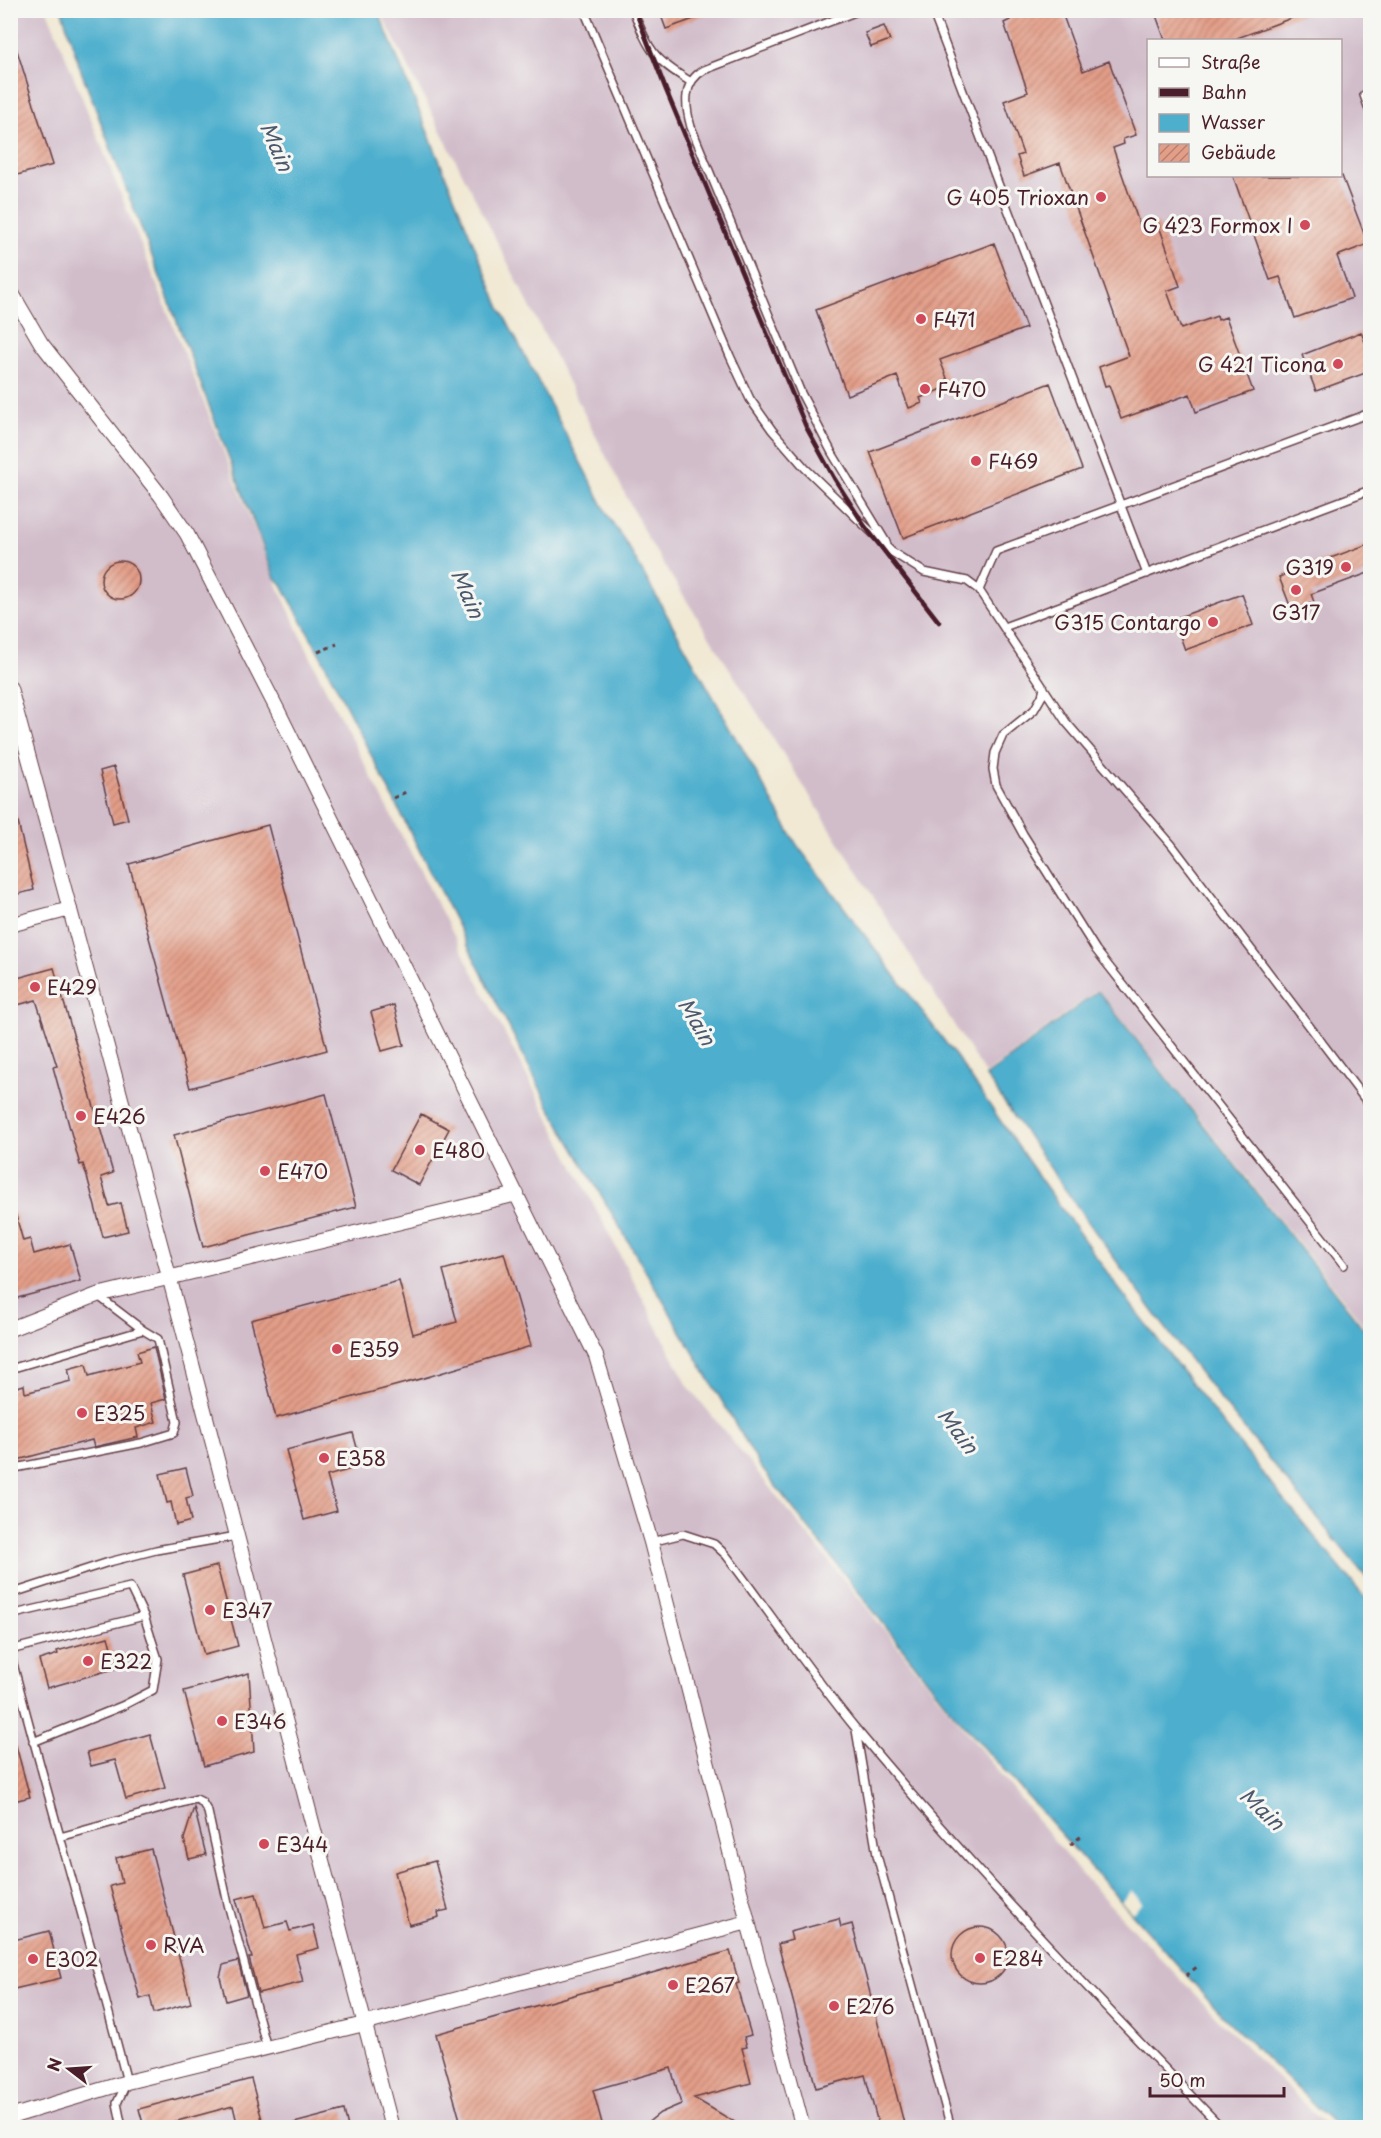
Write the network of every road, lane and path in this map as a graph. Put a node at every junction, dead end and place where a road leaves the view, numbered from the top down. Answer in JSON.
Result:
{"nodes":[{"id":1,"x":585,"y":10,"type":"edge"},
{"id":2,"x":633,"y":10,"type":"edge"},
{"id":3,"x":860,"y":10,"type":"edge"},
{"id":4,"x":932,"y":10,"type":"edge"},
{"id":5,"x":691,"y":82,"type":"junction"},
{"id":6,"x":1371,"y":92,"type":"edge"},
{"id":7,"x":1371,"y":112,"type":"edge"},
{"id":8,"x":10,"y":290,"type":"edge"},
{"id":9,"x":1371,"y":413,"type":"edge"},
{"id":10,"x":1371,"y":490,"type":"edge"},
{"id":11,"x":1121,"y":506,"type":"junction"},
{"id":12,"x":892,"y":552,"type":"junction"},
{"id":13,"x":1147,"y":574,"type":"junction"},
{"id":14,"x":979,"y":590,"type":"junction"},
{"id":15,"x":1004,"y":627,"type":"junction"},
{"id":16,"x":336,"y":644,"type":"dead end"},
{"id":17,"x":318,"y":652,"type":"dead end"},
{"id":18,"x":10,"y":688,"type":"edge"},
{"id":19,"x":1044,"y":688,"type":"junction"},
{"id":20,"x":406,"y":792,"type":"dead end"},
{"id":21,"x":393,"y":798,"type":"dead end"},
{"id":22,"x":70,"y":909,"type":"junction"},
{"id":23,"x":10,"y":925,"type":"edge"},
{"id":24,"x":1371,"y":1106,"type":"edge"},
{"id":25,"x":517,"y":1194,"type":"junction"},
{"id":26,"x":1344,"y":1265,"type":"dead end"},
{"id":27,"x":170,"y":1276,"type":"junction"},
{"id":28,"x":97,"y":1295,"type":"junction"},
{"id":29,"x":10,"y":1329,"type":"edge"},
{"id":30,"x":143,"y":1330,"type":"junction"},
{"id":31,"x":10,"y":1369,"type":"edge"},
{"id":32,"x":10,"y":1469,"type":"edge"},
{"id":33,"x":237,"y":1536,"type":"junction"},
{"id":34,"x":651,"y":1542,"type":"junction"},
{"id":35,"x":10,"y":1594,"type":"edge"},
{"id":36,"x":10,"y":1615,"type":"edge"},
{"id":37,"x":144,"y":1616,"type":"junction"},
{"id":38,"x":10,"y":1651,"type":"edge"},
{"id":39,"x":855,"y":1728,"type":"junction"},
{"id":40,"x":33,"y":1742,"type":"junction"},
{"id":41,"x":1083,"y":1835,"type":"dead end"},
{"id":42,"x":60,"y":1837,"type":"junction"},
{"id":43,"x":1070,"y":1845,"type":"dead end"},
{"id":44,"x":748,"y":1922,"type":"junction"},
{"id":45,"x":1199,"y":1965,"type":"dead end"},
{"id":46,"x":1186,"y":1976,"type":"dead end"},
{"id":47,"x":365,"y":2023,"type":"junction"},
{"id":48,"x":267,"y":2048,"type":"junction"},
{"id":49,"x":127,"y":2082,"type":"junction"},
{"id":50,"x":10,"y":2117,"type":"edge"},
{"id":51,"x":122,"y":2127,"type":"edge"},
{"id":52,"x":392,"y":2127,"type":"edge"},
{"id":53,"x":803,"y":2127,"type":"edge"},
{"id":54,"x":951,"y":2127,"type":"edge"},
{"id":55,"x":1222,"y":2127,"type":"edge"}],
"edges":[{"from":1,"to":12,"type":"lane"},
{"from":2,"to":5,"type":"lane"},
{"from":3,"to":5,"type":"lane"},
{"from":4,"to":11,"type":"lane"},
{"from":5,"to":12,"type":"lane"},
{"from":6,"to":7,"type":"lane"},
{"from":8,"to":25,"type":"street"},
{"from":9,"to":11,"type":"lane"},
{"from":10,"to":13,"type":"lane"},
{"from":11,"to":13,"type":"lane"},
{"from":11,"to":14,"type":"lane"},
{"from":12,"to":14,"type":"lane"},
{"from":13,"to":15,"type":"lane"},
{"from":14,"to":15,"type":"lane"},
{"from":15,"to":19,"type":"lane"},
{"from":16,"to":17,"type":"path"},
{"from":18,"to":22,"type":"street"},
{"from":19,"to":24,"type":"lane"},
{"from":19,"to":26,"type":"lane"},
{"from":20,"to":21,"type":"path"},
{"from":22,"to":23,"type":"street"},
{"from":22,"to":27,"type":"street"},
{"from":25,"to":27,"type":"street"},
{"from":25,"to":34,"type":"street"},
{"from":27,"to":28,"type":"street"},
{"from":27,"to":33,"type":"street"},
{"from":28,"to":29,"type":"street"},
{"from":28,"to":30,"type":"lane"},
{"from":30,"to":31,"type":"lane"},
{"from":30,"to":32,"type":"lane"},
{"from":33,"to":35,"type":"lane"},
{"from":33,"to":47,"type":"street"},
{"from":34,"to":39,"type":"lane"},
{"from":34,"to":44,"type":"street"},
{"from":36,"to":37,"type":"lane"},
{"from":37,"to":38,"type":"lane"},
{"from":37,"to":40,"type":"lane"},
{"from":38,"to":40,"type":"lane"},
{"from":39,"to":54,"type":"lane"},
{"from":39,"to":55,"type":"lane"},
{"from":40,"to":42,"type":"lane"},
{"from":41,"to":43,"type":"path"},
{"from":42,"to":48,"type":"lane"},
{"from":42,"to":49,"type":"lane"},
{"from":44,"to":47,"type":"street"},
{"from":44,"to":53,"type":"street"},
{"from":45,"to":46,"type":"path"},
{"from":47,"to":48,"type":"street"},
{"from":47,"to":52,"type":"street"},
{"from":48,"to":49,"type":"street"},
{"from":49,"to":50,"type":"street"},
{"from":49,"to":51,"type":"lane"}]}
